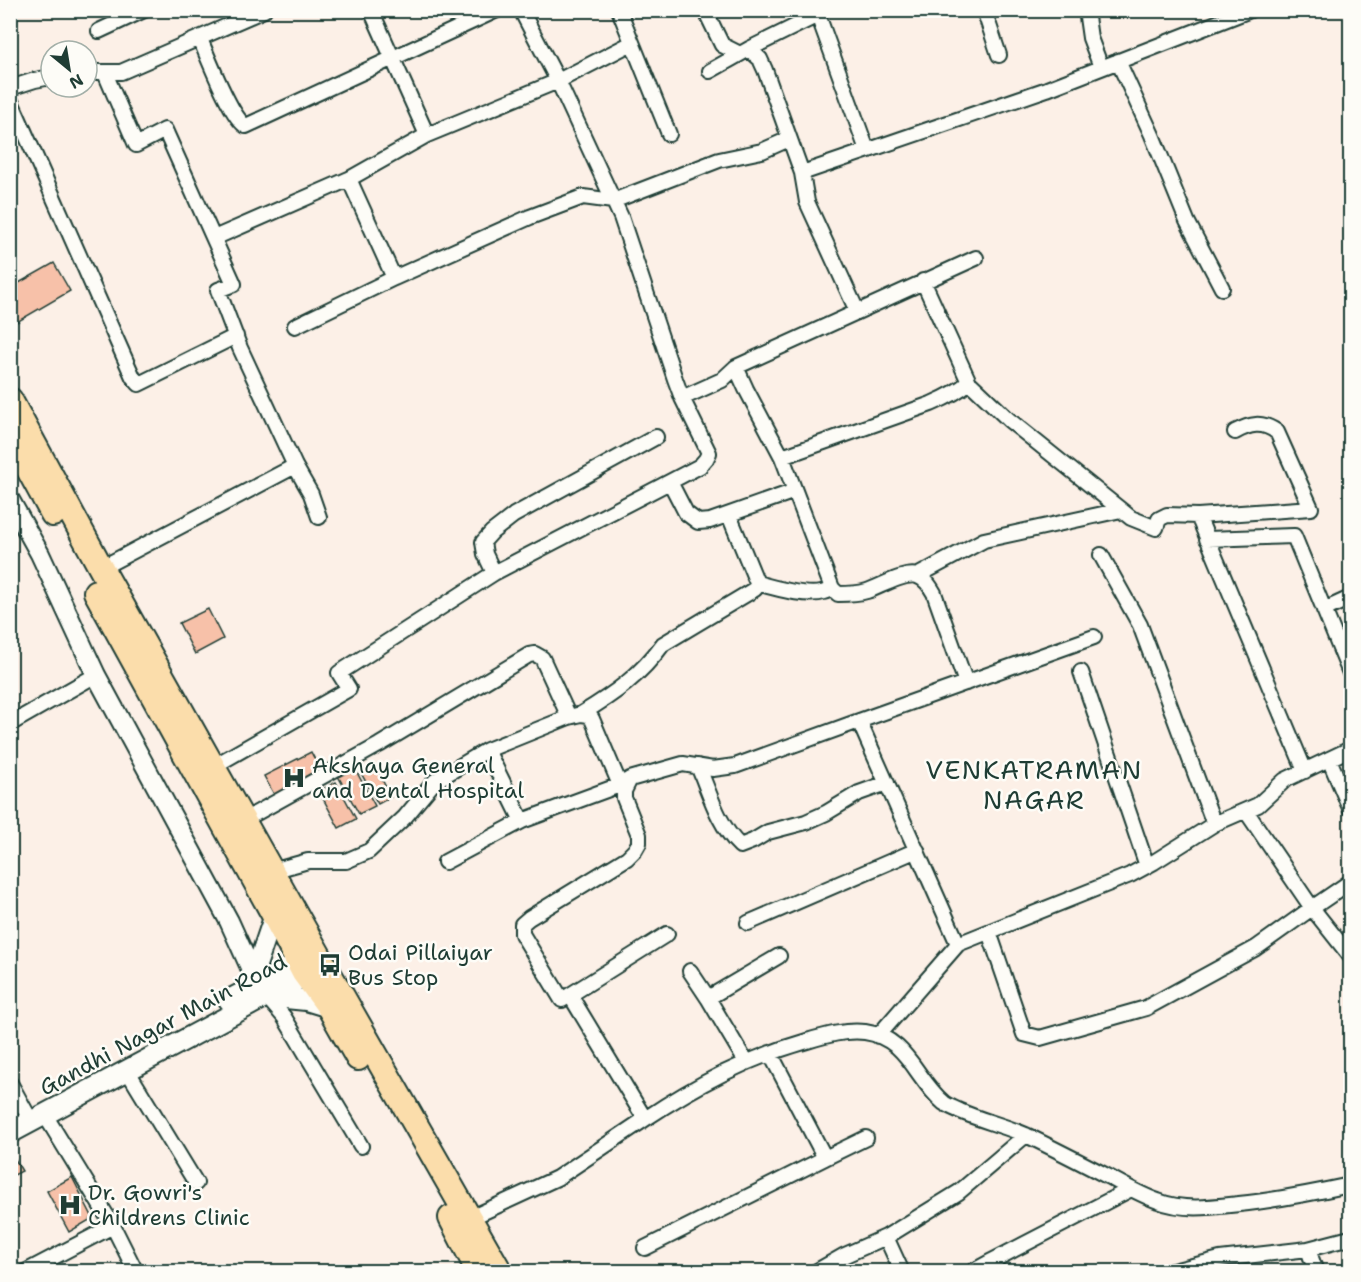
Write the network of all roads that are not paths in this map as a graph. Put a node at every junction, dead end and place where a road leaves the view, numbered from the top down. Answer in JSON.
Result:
{"nodes":[{"id":1,"x":144,"y":10,"type":"edge"},
{"id":2,"x":264,"y":10,"type":"edge"},
{"id":3,"x":371,"y":10,"type":"edge"},
{"id":4,"x":497,"y":10,"type":"edge"},
{"id":5,"x":521,"y":10,"type":"edge"},
{"id":6,"x":619,"y":10,"type":"edge"},
{"id":7,"x":705,"y":10,"type":"edge"},
{"id":8,"x":984,"y":10,"type":"edge"},
{"id":9,"x":1086,"y":10,"type":"edge"},
{"id":10,"x":1241,"y":12,"type":"edge"},
{"id":11,"x":823,"y":13,"type":"edge"},
{"id":12,"x":99,"y":31,"type":"dead end"},
{"id":13,"x":200,"y":39,"type":"junction"},
{"id":14,"x":632,"y":43,"type":"junction"},
{"id":15,"x":744,"y":51,"type":"junction"},
{"id":16,"x":999,"y":55,"type":"dead end"},
{"id":17,"x":393,"y":59,"type":"junction"},
{"id":18,"x":1118,"y":61,"type":"junction"},
{"id":19,"x":1101,"y":67,"type":"junction"},
{"id":20,"x":710,"y":71,"type":"dead end"},
{"id":21,"x":99,"y":73,"type":"edge"},
{"id":22,"x":105,"y":73,"type":"junction"},
{"id":23,"x":39,"y":79,"type":"edge"},
{"id":24,"x":558,"y":81,"type":"junction"},
{"id":25,"x":10,"y":88,"type":"edge"},
{"id":26,"x":10,"y":99,"type":"edge"},
{"id":27,"x":669,"y":134,"type":"dead end"},
{"id":28,"x":427,"y":135,"type":"junction"},
{"id":29,"x":789,"y":139,"type":"junction"},
{"id":30,"x":867,"y":150,"type":"junction"},
{"id":31,"x":802,"y":173,"type":"junction"},
{"id":32,"x":350,"y":179,"type":"junction"},
{"id":33,"x":613,"y":201,"type":"junction"},
{"id":34,"x":214,"y":238,"type":"junction"},
{"id":35,"x":976,"y":258,"type":"dead end"},
{"id":36,"x":394,"y":278,"type":"junction"},
{"id":37,"x":923,"y":281,"type":"junction"},
{"id":38,"x":1222,"y":288,"type":"dead end"},
{"id":39,"x":858,"y":311,"type":"junction"},
{"id":40,"x":295,"y":326,"type":"dead end"},
{"id":41,"x":236,"y":336,"type":"junction"},
{"id":42,"x":736,"y":367,"type":"junction"},
{"id":43,"x":969,"y":382,"type":"junction"},
{"id":44,"x":682,"y":398,"type":"junction"},
{"id":45,"x":10,"y":400,"type":"edge"},
{"id":46,"x":1235,"y":432,"type":"dead end"},
{"id":47,"x":10,"y":435,"type":"edge"},
{"id":48,"x":656,"y":438,"type":"dead end"},
{"id":49,"x":783,"y":457,"type":"junction"},
{"id":50,"x":295,"y":466,"type":"junction"},
{"id":51,"x":670,"y":482,"type":"junction"},
{"id":52,"x":795,"y":491,"type":"junction"},
{"id":53,"x":10,"y":500,"type":"edge"},
{"id":54,"x":1121,"y":510,"type":"junction"},
{"id":55,"x":729,"y":515,"type":"junction"},
{"id":56,"x":1198,"y":516,"type":"junction"},
{"id":57,"x":320,"y":518,"type":"dead end"},
{"id":58,"x":1207,"y":539,"type":"junction"},
{"id":59,"x":1101,"y":555,"type":"dead end"},
{"id":60,"x":101,"y":568,"type":"junction"},
{"id":61,"x":494,"y":573,"type":"junction"},
{"id":62,"x":917,"y":576,"type":"junction"},
{"id":63,"x":757,"y":583,"type":"junction"},
{"id":64,"x":832,"y":588,"type":"junction"},
{"id":65,"x":1350,"y":598,"type":"edge"},
{"id":66,"x":1324,"y":610,"type":"junction"},
{"id":67,"x":1094,"y":637,"type":"dead end"},
{"id":68,"x":1081,"y":672,"type":"dead end"},
{"id":69,"x":1350,"y":674,"type":"edge"},
{"id":70,"x":96,"y":675,"type":"junction"},
{"id":71,"x":966,"y":683,"type":"junction"},
{"id":72,"x":575,"y":716,"type":"junction"},
{"id":73,"x":859,"y":721,"type":"junction"},
{"id":74,"x":10,"y":724,"type":"edge"},
{"id":75,"x":1350,"y":749,"type":"edge"},
{"id":76,"x":487,"y":750,"type":"junction"},
{"id":77,"x":1329,"y":759,"type":"junction"},
{"id":78,"x":214,"y":766,"type":"junction"},
{"id":79,"x":698,"y":766,"type":"junction"},
{"id":80,"x":1305,"y":771,"type":"junction"},
{"id":81,"x":625,"y":782,"type":"junction"},
{"id":82,"x":887,"y":783,"type":"junction"},
{"id":83,"x":1350,"y":808,"type":"edge"},
{"id":84,"x":1246,"y":811,"type":"junction"},
{"id":85,"x":244,"y":820,"type":"junction"},
{"id":86,"x":522,"y":821,"type":"junction"},
{"id":87,"x":1215,"y":825,"type":"junction"},
{"id":88,"x":917,"y":850,"type":"junction"},
{"id":89,"x":446,"y":862,"type":"dead end"},
{"id":90,"x":1147,"y":866,"type":"junction"},
{"id":91,"x":272,"y":871,"type":"junction"},
{"id":92,"x":1350,"y":882,"type":"edge"},
{"id":93,"x":1312,"y":908,"type":"junction"},
{"id":94,"x":274,"y":915,"type":"junction"},
{"id":95,"x":748,"y":922,"type":"dead end"},
{"id":96,"x":989,"y":932,"type":"junction"},
{"id":97,"x":666,"y":934,"type":"dead end"},
{"id":98,"x":958,"y":944,"type":"junction"},
{"id":99,"x":779,"y":956,"type":"dead end"},
{"id":100,"x":1350,"y":956,"type":"edge"},
{"id":101,"x":308,"y":969,"type":"junction"},
{"id":102,"x":690,"y":971,"type":"dead end"},
{"id":103,"x":259,"y":985,"type":"junction"},
{"id":104,"x":570,"y":995,"type":"junction"},
{"id":105,"x":708,"y":998,"type":"junction"},
{"id":106,"x":329,"y":1007,"type":"junction"},
{"id":107,"x":878,"y":1036,"type":"junction"},
{"id":108,"x":770,"y":1053,"type":"junction"},
{"id":109,"x":746,"y":1062,"type":"junction"},
{"id":110,"x":127,"y":1070,"type":"junction"},
{"id":111,"x":10,"y":1083,"type":"edge"},
{"id":112,"x":28,"y":1117,"type":"edge"},
{"id":113,"x":645,"y":1119,"type":"junction"},
{"id":114,"x":10,"y":1133,"type":"edge"},
{"id":115,"x":1026,"y":1136,"type":"junction"},
{"id":116,"x":866,"y":1138,"type":"dead end"},
{"id":117,"x":361,"y":1146,"type":"dead end"},
{"id":118,"x":825,"y":1158,"type":"junction"},
{"id":119,"x":196,"y":1183,"type":"dead end"},
{"id":120,"x":1350,"y":1185,"type":"edge"},
{"id":121,"x":1131,"y":1189,"type":"junction"},
{"id":122,"x":462,"y":1222,"type":"junction"},
{"id":123,"x":113,"y":1226,"type":"junction"},
{"id":124,"x":886,"y":1237,"type":"junction"},
{"id":125,"x":1350,"y":1238,"type":"edge"},
{"id":126,"x":645,"y":1248,"type":"dead end"},
{"id":127,"x":1308,"y":1248,"type":"junction"},
{"id":128,"x":995,"y":1266,"type":"edge"},
{"id":129,"x":25,"y":1272,"type":"edge"},
{"id":130,"x":136,"y":1272,"type":"edge"},
{"id":131,"x":478,"y":1272,"type":"edge"},
{"id":132,"x":500,"y":1272,"type":"edge"},
{"id":133,"x":815,"y":1272,"type":"edge"},
{"id":134,"x":903,"y":1272,"type":"edge"},
{"id":135,"x":972,"y":1272,"type":"edge"},
{"id":136,"x":1169,"y":1272,"type":"edge"},
{"id":137,"x":1316,"y":1272,"type":"edge"}],
"edges":[{"from":1,"to":12,"type":"street"},
{"from":2,"to":13,"type":"street"},
{"from":3,"to":17,"type":"street"},
{"from":4,"to":17,"type":"street"},
{"from":5,"to":24,"type":"street"},
{"from":6,"to":14,"type":"street"},
{"from":7,"to":15,"type":"street"},
{"from":8,"to":16,"type":"street"},
{"from":9,"to":19,"type":"street"},
{"from":10,"to":18,"type":"street"},
{"from":11,"to":15,"type":"street"},
{"from":11,"to":30,"type":"street"},
{"from":13,"to":17,"type":"street"},
{"from":13,"to":22,"type":"street"},
{"from":14,"to":24,"type":"street"},
{"from":14,"to":27,"type":"street"},
{"from":15,"to":20,"type":"street"},
{"from":15,"to":29,"type":"street"},
{"from":17,"to":28,"type":"street"},
{"from":18,"to":19,"type":"street"},
{"from":18,"to":38,"type":"street"},
{"from":19,"to":30,"type":"street"},
{"from":21,"to":22,"type":"street"},
{"from":22,"to":34,"type":"street"},
{"from":23,"to":25,"type":"street"},
{"from":24,"to":28,"type":"street"},
{"from":24,"to":33,"type":"street"},
{"from":26,"to":41,"type":"street"},
{"from":28,"to":32,"type":"street"},
{"from":29,"to":31,"type":"street"},
{"from":29,"to":33,"type":"street"},
{"from":30,"to":31,"type":"street"},
{"from":31,"to":39,"type":"street"},
{"from":32,"to":34,"type":"street"},
{"from":32,"to":36,"type":"street"},
{"from":33,"to":36,"type":"street"},
{"from":33,"to":44,"type":"street"},
{"from":34,"to":41,"type":"street"},
{"from":35,"to":37,"type":"street"},
{"from":36,"to":40,"type":"street"},
{"from":37,"to":39,"type":"street"},
{"from":37,"to":43,"type":"street"},
{"from":39,"to":42,"type":"street"},
{"from":41,"to":50,"type":"street"},
{"from":42,"to":44,"type":"street"},
{"from":42,"to":49,"type":"street"},
{"from":43,"to":49,"type":"street"},
{"from":43,"to":54,"type":"street"},
{"from":44,"to":51,"type":"street"},
{"from":45,"to":60,"type":"highway"},
{"from":46,"to":56,"type":"street"},
{"from":47,"to":94,"type":"highway"},
{"from":48,"to":61,"type":"street"},
{"from":49,"to":52,"type":"street"},
{"from":50,"to":57,"type":"street"},
{"from":50,"to":60,"type":"street"},
{"from":51,"to":55,"type":"street"},
{"from":51,"to":61,"type":"street"},
{"from":52,"to":55,"type":"street"},
{"from":52,"to":64,"type":"street"},
{"from":53,"to":70,"type":"street"},
{"from":54,"to":56,"type":"street"},
{"from":54,"to":62,"type":"street"},
{"from":55,"to":63,"type":"street"},
{"from":56,"to":58,"type":"street"},
{"from":58,"to":66,"type":"street"},
{"from":58,"to":80,"type":"street"},
{"from":59,"to":87,"type":"street"},
{"from":60,"to":78,"type":"highway"},
{"from":61,"to":78,"type":"street"},
{"from":62,"to":64,"type":"street"},
{"from":62,"to":71,"type":"street"},
{"from":63,"to":64,"type":"street"},
{"from":63,"to":72,"type":"street"},
{"from":65,"to":66,"type":"street"},
{"from":66,"to":69,"type":"street"},
{"from":67,"to":71,"type":"street"},
{"from":68,"to":90,"type":"street"},
{"from":70,"to":74,"type":"street"},
{"from":70,"to":103,"type":"street"},
{"from":71,"to":73,"type":"street"},
{"from":72,"to":76,"type":"street"},
{"from":72,"to":81,"type":"street"},
{"from":72,"to":85,"type":"street"},
{"from":73,"to":79,"type":"street"},
{"from":73,"to":82,"type":"street"},
{"from":75,"to":77,"type":"street"},
{"from":76,"to":86,"type":"street"},
{"from":76,"to":91,"type":"street"},
{"from":77,"to":80,"type":"street"},
{"from":77,"to":83,"type":"street"},
{"from":78,"to":85,"type":"highway"},
{"from":79,"to":81,"type":"street"},
{"from":79,"to":82,"type":"street"},
{"from":80,"to":84,"type":"street"},
{"from":81,"to":86,"type":"street"},
{"from":81,"to":104,"type":"street"},
{"from":82,"to":88,"type":"street"},
{"from":84,"to":87,"type":"street"},
{"from":84,"to":93,"type":"street"},
{"from":85,"to":91,"type":"highway"},
{"from":86,"to":89,"type":"street"},
{"from":87,"to":90,"type":"street"},
{"from":88,"to":95,"type":"street"},
{"from":88,"to":98,"type":"street"},
{"from":90,"to":96,"type":"street"},
{"from":91,"to":101,"type":"highway"},
{"from":92,"to":93,"type":"street"},
{"from":93,"to":96,"type":"street"},
{"from":93,"to":100,"type":"street"},
{"from":94,"to":101,"type":"highway"},
{"from":94,"to":103,"type":"street"},
{"from":96,"to":98,"type":"street"},
{"from":97,"to":104,"type":"street"},
{"from":98,"to":107,"type":"street"},
{"from":99,"to":105,"type":"street"},
{"from":101,"to":103,"type":"main road","name":"Gandhi Nagar Main Road"},
{"from":101,"to":106,"type":"highway"},
{"from":101,"to":122,"type":"highway"},
{"from":102,"to":105,"type":"street"},
{"from":103,"to":106,"type":"main road"},
{"from":103,"to":110,"type":"main road","name":"Gandhi Nagar Main Road"},
{"from":103,"to":112,"type":"main road","name":"Gandhi Nagar Main Road"},
{"from":103,"to":117,"type":"street"},
{"from":104,"to":113,"type":"street"},
{"from":105,"to":109,"type":"street"},
{"from":106,"to":122,"type":"highway"},
{"from":107,"to":108,"type":"street"},
{"from":107,"to":115,"type":"street"},
{"from":108,"to":109,"type":"street"},
{"from":108,"to":118,"type":"street"},
{"from":109,"to":113,"type":"street"},
{"from":110,"to":112,"type":"main road","name":"Gandhi Nagar Main Road"},
{"from":110,"to":119,"type":"street"},
{"from":111,"to":112,"type":"street"},
{"from":112,"to":114,"type":"main road","name":"Gandhi Nagar Main Road"},
{"from":112,"to":123,"type":"street"},
{"from":113,"to":122,"type":"street"},
{"from":115,"to":121,"type":"street"},
{"from":115,"to":124,"type":"street"},
{"from":116,"to":118,"type":"street"},
{"from":118,"to":126,"type":"street"},
{"from":120,"to":121,"type":"street"},
{"from":121,"to":128,"type":"street"},
{"from":122,"to":131,"type":"highway"},
{"from":122,"to":132,"type":"highway"},
{"from":123,"to":129,"type":"street"},
{"from":123,"to":130,"type":"street"},
{"from":124,"to":133,"type":"street"},
{"from":124,"to":134,"type":"street"},
{"from":125,"to":127,"type":"street"},
{"from":127,"to":136,"type":"street"},
{"from":127,"to":137,"type":"street"},
{"from":128,"to":135,"type":"street"}]}
